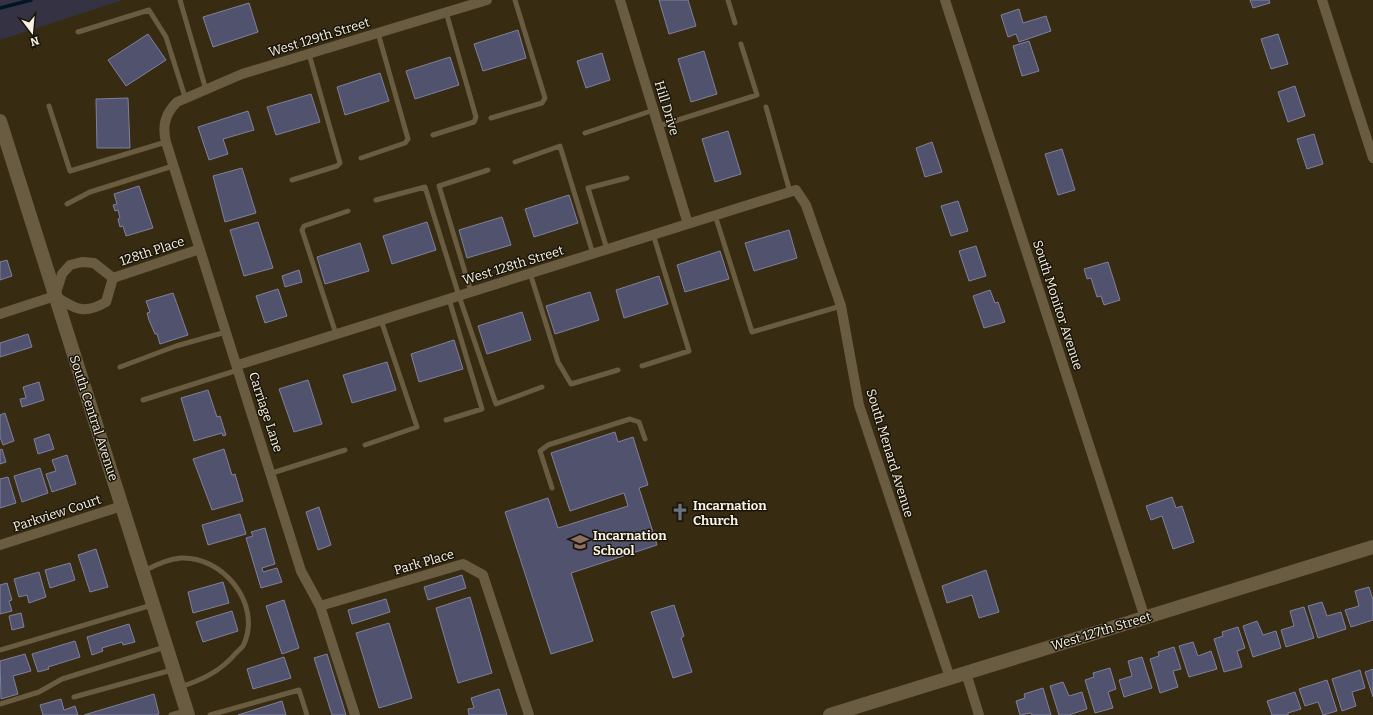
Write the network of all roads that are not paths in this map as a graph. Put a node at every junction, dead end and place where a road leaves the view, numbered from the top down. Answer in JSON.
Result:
{"nodes":[{"id":1,"x":180,"y":0,"type":"edge"},
{"id":2,"x":487,"y":0,"type":"edge"},
{"id":3,"x":515,"y":0,"type":"edge"},
{"id":4,"x":620,"y":0,"type":"edge"},
{"id":5,"x":728,"y":0,"type":"edge"},
{"id":6,"x":945,"y":0,"type":"edge"},
{"id":7,"x":1322,"y":0,"type":"edge"},
{"id":8,"x":446,"y":12,"type":"junction"},
{"id":9,"x":735,"y":23,"type":"dead end"},
{"id":10,"x":78,"y":32,"type":"dead end"},
{"id":11,"x":378,"y":33,"type":"junction"},
{"id":12,"x":741,"y":44,"type":"dead end"},
{"id":13,"x":308,"y":54,"type":"junction"},
{"id":14,"x":206,"y":90,"type":"junction"},
{"id":15,"x":185,"y":97,"type":"junction"},
{"id":16,"x":49,"y":106,"type":"dead end"},
{"id":17,"x":766,"y":107,"type":"dead end"},
{"id":18,"x":654,"y":110,"type":"junction"},
{"id":19,"x":167,"y":115,"type":"joint"},
{"id":20,"x":491,"y":118,"type":"dead end"},
{"id":21,"x":0,"y":122,"type":"edge"},
{"id":22,"x":659,"y":126,"type":"junction"},
{"id":23,"x":585,"y":132,"type":"dead end"},
{"id":24,"x":434,"y":136,"type":"dead end"},
{"id":25,"x":3,"y":141,"type":"edge"},
{"id":26,"x":166,"y":142,"type":"junction"},
{"id":27,"x":361,"y":158,"type":"dead end"},
{"id":28,"x":1373,"y":158,"type":"edge"},
{"id":29,"x":515,"y":162,"type":"dead end"},
{"id":30,"x":174,"y":166,"type":"junction"},
{"id":31,"x":488,"y":170,"type":"dead end"},
{"id":32,"x":627,"y":178,"type":"dead end"},
{"id":33,"x":292,"y":180,"type":"dead end"},
{"id":34,"x":793,"y":191,"type":"junction"},
{"id":35,"x":376,"y":200,"type":"dead end"},
{"id":36,"x":67,"y":204,"type":"dead end"},
{"id":37,"x":348,"y":211,"type":"dead end"},
{"id":38,"x":715,"y":215,"type":"junction"},
{"id":39,"x":688,"y":224,"type":"junction"},
{"id":40,"x":653,"y":234,"type":"junction"},
{"id":41,"x":607,"y":249,"type":"junction"},
{"id":42,"x":200,"y":250,"type":"junction"},
{"id":43,"x":593,"y":254,"type":"junction"},
{"id":44,"x":530,"y":273,"type":"junction"},
{"id":45,"x":113,"y":278,"type":"junction"},
{"id":46,"x":471,"y":292,"type":"junction"},
{"id":47,"x":55,"y":296,"type":"junction"},
{"id":48,"x":459,"y":296,"type":"junction"},
{"id":49,"x":449,"y":299,"type":"junction"},
{"id":50,"x":841,"y":306,"type":"junction"},
{"id":51,"x":0,"y":314,"type":"edge"},
{"id":52,"x":381,"y":320,"type":"junction"},
{"id":53,"x":227,"y":332,"type":"junction"},
{"id":54,"x":336,"y":334,"type":"junction"},
{"id":55,"x":642,"y":366,"type":"dead end"},
{"id":56,"x":120,"y":367,"type":"dead end"},
{"id":57,"x":238,"y":367,"type":"junction"},
{"id":58,"x":618,"y":370,"type":"dead end"},
{"id":59,"x":542,"y":387,"type":"dead end"},
{"id":60,"x":143,"y":400,"type":"dead end"},
{"id":61,"x":446,"y":420,"type":"dead end"},
{"id":62,"x":645,"y":439,"type":"dead end"},
{"id":63,"x":365,"y":445,"type":"dead end"},
{"id":64,"x":345,"y":450,"type":"dead end"},
{"id":65,"x":272,"y":473,"type":"junction"},
{"id":66,"x":552,"y":488,"type":"dead end"},
{"id":67,"x":122,"y":506,"type":"junction"},
{"id":68,"x":0,"y":545,"type":"edge"},
{"id":69,"x":1373,"y":547,"type":"edge"},
{"id":70,"x":142,"y":572,"type":"junction"},
{"id":71,"x":153,"y":604,"type":"junction"},
{"id":72,"x":320,"y":606,"type":"junction"},
{"id":73,"x":1145,"y":618,"type":"junction"},
{"id":74,"x":166,"y":647,"type":"junction"},
{"id":75,"x":0,"y":650,"type":"edge"},
{"id":76,"x":173,"y":670,"type":"junction"},
{"id":77,"x":966,"y":673,"type":"junction"},
{"id":78,"x":950,"y":678,"type":"junction"},
{"id":79,"x":179,"y":687,"type":"junction"},
{"id":80,"x":74,"y":697,"type":"dead end"},
{"id":81,"x":0,"y":704,"type":"edge"},
{"id":82,"x":187,"y":713,"type":"edge"},
{"id":83,"x":171,"y":715,"type":"edge"},
{"id":84,"x":210,"y":715,"type":"edge"},
{"id":85,"x":307,"y":715,"type":"edge"},
{"id":86,"x":355,"y":715,"type":"edge"},
{"id":87,"x":529,"y":715,"type":"edge"},
{"id":88,"x":830,"y":715,"type":"edge"},
{"id":89,"x":979,"y":715,"type":"edge"}],
"edges":[{"from":1,"to":14,"type":"lane"},
{"from":2,"to":8,"type":"street","name":"West 129th Street"},
{"from":3,"to":20,"type":"lane"},
{"from":4,"to":18,"type":"street","name":"Hill Drive"},
{"from":5,"to":9,"type":"lane"},
{"from":6,"to":73,"type":"street","name":"South Monitor Avenue"},
{"from":7,"to":28,"type":"street"},
{"from":8,"to":11,"type":"street","name":"West 129th Street"},
{"from":8,"to":24,"type":"lane"},
{"from":10,"to":15,"type":"lane"},
{"from":11,"to":13,"type":"street","name":"West 129th Street"},
{"from":11,"to":27,"type":"lane"},
{"from":12,"to":22,"type":"lane"},
{"from":13,"to":14,"type":"street","name":"West 129th Street"},
{"from":13,"to":33,"type":"lane"},
{"from":14,"to":15,"type":"street","name":"West 129th Street"},
{"from":15,"to":19,"type":"street","name":"West 129th Street"},
{"from":16,"to":26,"type":"lane"},
{"from":17,"to":34,"type":"lane"},
{"from":18,"to":22,"type":"street","name":"Hill Drive"},
{"from":18,"to":23,"type":"lane"},
{"from":19,"to":26,"type":"street","name":"Carriage Lane"},
{"from":21,"to":25,"type":"street","name":"South Central Avenue"},
{"from":22,"to":39,"type":"street","name":"Hill Drive"},
{"from":25,"to":47,"type":"street","name":"South Central Avenue"},
{"from":26,"to":30,"type":"street","name":"Carriage Lane"},
{"from":29,"to":43,"type":"lane"},
{"from":30,"to":36,"type":"lane"},
{"from":30,"to":42,"type":"street","name":"Carriage Lane"},
{"from":31,"to":46,"type":"lane"},
{"from":32,"to":41,"type":"lane"},
{"from":34,"to":38,"type":"street","name":"West 128th Street"},
{"from":34,"to":50,"type":"street","name":"South Menard Avenue"},
{"from":35,"to":48,"type":"lane"},
{"from":37,"to":54,"type":"lane"},
{"from":38,"to":39,"type":"street","name":"West 128th Street"},
{"from":38,"to":50,"type":"lane"},
{"from":39,"to":40,"type":"street","name":"West 128th Street"},
{"from":40,"to":41,"type":"street","name":"West 128th Street"},
{"from":40,"to":55,"type":"lane"},
{"from":41,"to":43,"type":"street","name":"West 128th Street"},
{"from":42,"to":45,"type":"street","name":"128th Place"},
{"from":42,"to":53,"type":"street","name":"Carriage Lane"},
{"from":43,"to":44,"type":"street","name":"West 128th Street"},
{"from":44,"to":46,"type":"street","name":"West 128th Street"},
{"from":44,"to":58,"type":"lane"},
{"from":45,"to":47,"type":"street","name":"128th Place"},
{"from":45,"to":47,"type":"street","name":"128th Place"},
{"from":46,"to":48,"type":"street","name":"West 128th Street"},
{"from":47,"to":51,"type":"street"},
{"from":47,"to":67,"type":"street","name":"South Central Avenue"},
{"from":48,"to":49,"type":"street","name":"West 128th Street"},
{"from":48,"to":59,"type":"lane"},
{"from":49,"to":52,"type":"street","name":"West 128th Street"},
{"from":49,"to":61,"type":"lane"},
{"from":50,"to":78,"type":"street","name":"South Menard Avenue"},
{"from":52,"to":54,"type":"street","name":"West 128th Street"},
{"from":52,"to":63,"type":"lane"},
{"from":53,"to":56,"type":"lane"},
{"from":53,"to":57,"type":"street","name":"Carriage Lane"},
{"from":54,"to":57,"type":"street","name":"West 128th Street"},
{"from":57,"to":60,"type":"lane"},
{"from":57,"to":65,"type":"street","name":"Carriage Lane"},
{"from":62,"to":66,"type":"lane"},
{"from":64,"to":65,"type":"lane"},
{"from":65,"to":72,"type":"street","name":"Carriage Lane"},
{"from":67,"to":68,"type":"street","name":"Parkview Court"},
{"from":67,"to":70,"type":"street","name":"South Central Avenue"},
{"from":69,"to":73,"type":"street","name":"West 127th Street"},
{"from":70,"to":71,"type":"street","name":"South Central Avenue"},
{"from":70,"to":79,"type":"lane"},
{"from":71,"to":74,"type":"street","name":"South Central Avenue"},
{"from":71,"to":75,"type":"lane"},
{"from":72,"to":86,"type":"street","name":"Carriage Lane"},
{"from":72,"to":87,"type":"street","name":"Park Place"},
{"from":73,"to":77,"type":"street","name":"West 127th Street"},
{"from":74,"to":76,"type":"street","name":"South Central Avenue"},
{"from":74,"to":81,"type":"lane"},
{"from":76,"to":79,"type":"street","name":"South Central Avenue"},
{"from":76,"to":80,"type":"lane"},
{"from":77,"to":78,"type":"street","name":"West 127th Street"},
{"from":77,"to":89,"type":"street"},
{"from":78,"to":88,"type":"street","name":"West 127th Street"},
{"from":79,"to":82,"type":"street","name":"South Central Avenue"},
{"from":82,"to":83,"type":"lane"},
{"from":84,"to":85,"type":"lane"}]}
